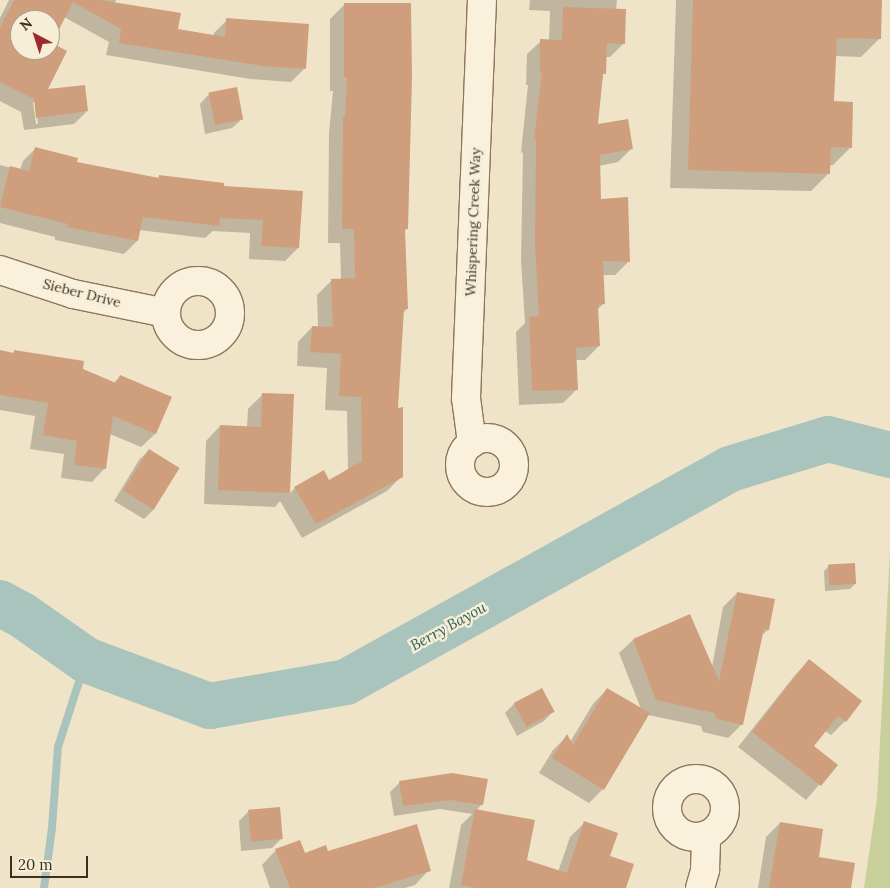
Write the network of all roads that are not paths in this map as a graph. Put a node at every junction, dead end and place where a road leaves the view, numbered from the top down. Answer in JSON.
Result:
{"nodes":[{"id":1,"x":482,"y":0,"type":"edge"},
{"id":2,"x":0,"y":270,"type":"edge"},
{"id":3,"x":166,"y":313,"type":"dead end"},
{"id":4,"x":472,"y":444,"type":"dead end"},
{"id":5,"x":706,"y":836,"type":"dead end"},
{"id":6,"x":700,"y":888,"type":"edge"}],
"edges":[{"from":1,"to":4,"type":"street","name":"Whispering Creek Way"},
{"from":2,"to":3,"type":"street","name":"Sieber Drive"},
{"from":5,"to":6,"type":"street"}]}
